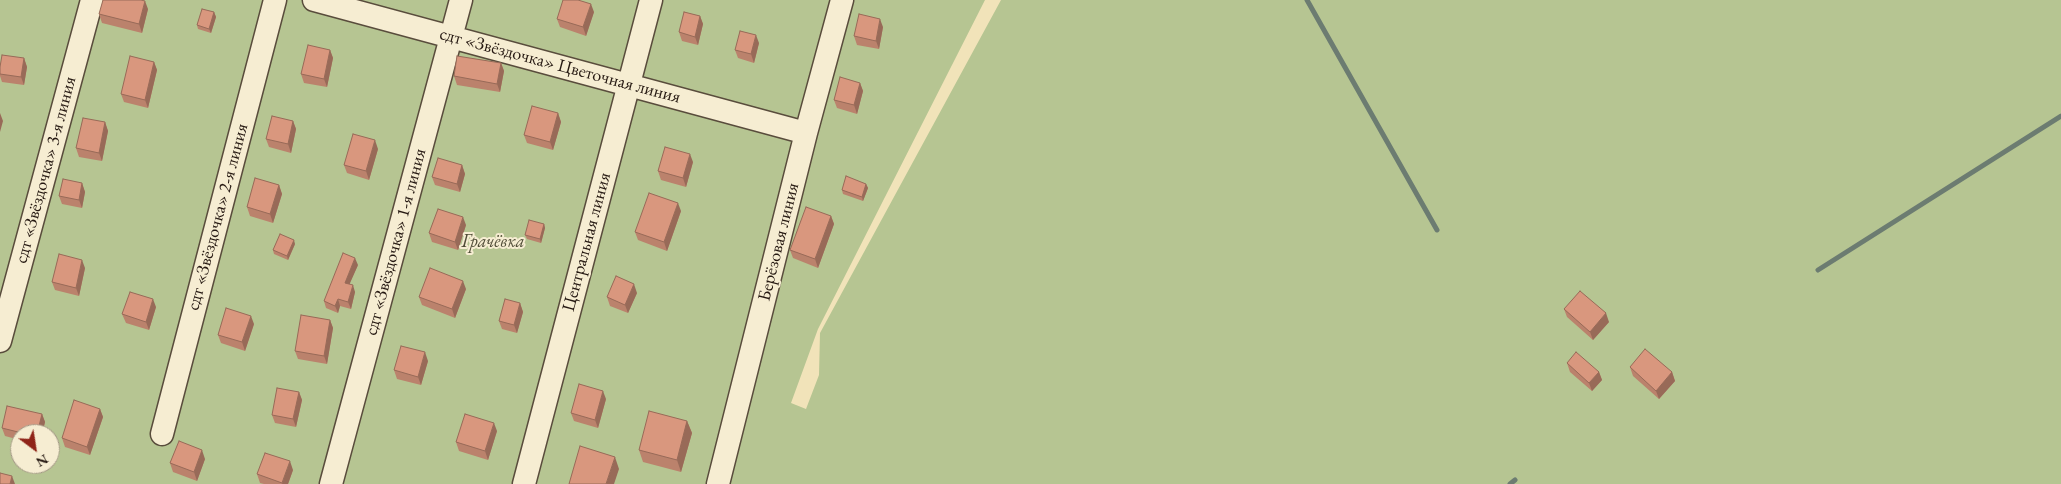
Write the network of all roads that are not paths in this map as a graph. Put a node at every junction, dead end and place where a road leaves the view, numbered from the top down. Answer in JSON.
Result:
{"nodes":[{"id":1,"x":92,"y":0,"type":"edge"},
{"id":2,"x":275,"y":0,"type":"edge"},
{"id":3,"x":314,"y":0,"type":"edge"},
{"id":4,"x":461,"y":0,"type":"edge"},
{"id":5,"x":651,"y":0,"type":"edge"},
{"id":6,"x":842,"y":0,"type":"edge"},
{"id":7,"x":451,"y":37,"type":"junction"},
{"id":8,"x":628,"y":85,"type":"junction"},
{"id":9,"x":806,"y":133,"type":"junction"},
{"id":10,"x":0,"y":341,"type":"edge"},
{"id":11,"x":162,"y":434,"type":"dead end"},
{"id":12,"x":331,"y":484,"type":"edge"},
{"id":13,"x":524,"y":484,"type":"edge"},
{"id":14,"x":718,"y":484,"type":"edge"}],
"edges":[{"from":1,"to":10,"type":"street","name":"сдт «Звёздочка» 3-я линия"},
{"from":2,"to":11,"type":"street","name":"сдт «Звёздочка» 2-я линия"},
{"from":3,"to":7,"type":"street","name":"сдт «Звёздочка» Цветочная линия"},
{"from":4,"to":7,"type":"street","name":"сдт «Звёздочка» 1-я линия"},
{"from":5,"to":8,"type":"street","name":"Центральная линия"},
{"from":6,"to":9,"type":"street","name":"Берёзовая линия"},
{"from":7,"to":8,"type":"street","name":"сдт «Звёздочка» Цветочная линия"},
{"from":7,"to":12,"type":"street","name":"сдт «Звёздочка» 1-я линия"},
{"from":8,"to":9,"type":"street","name":"сдт «Звёздочка» Цветочная линия"},
{"from":8,"to":13,"type":"street","name":"Центральная линия"},
{"from":9,"to":14,"type":"street","name":"Берёзовая линия"}]}
